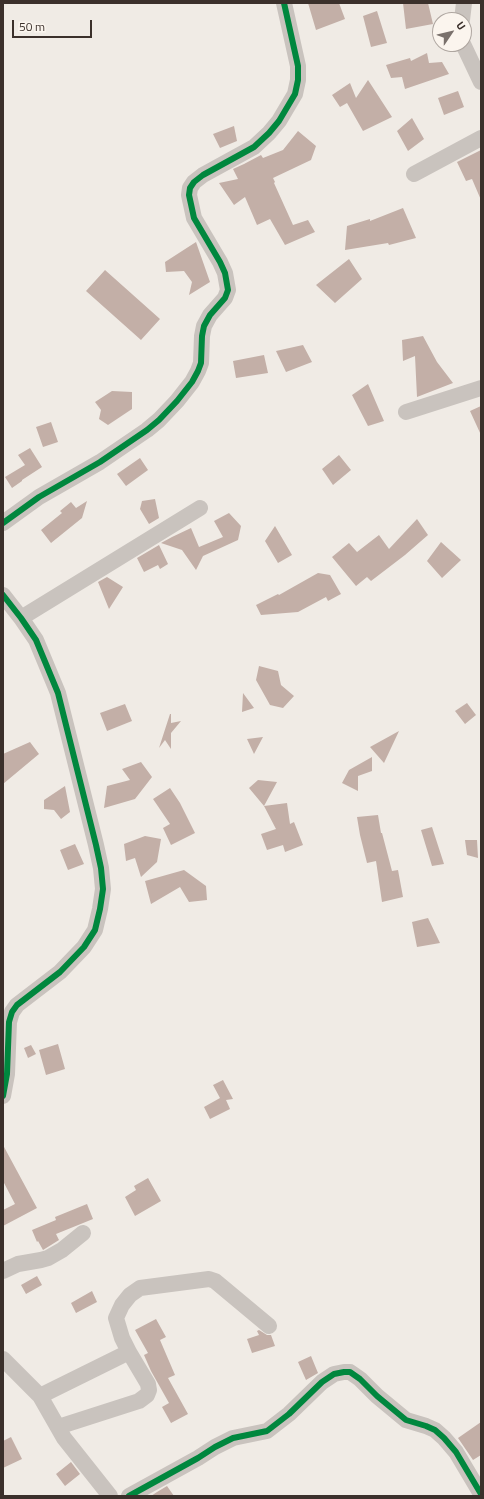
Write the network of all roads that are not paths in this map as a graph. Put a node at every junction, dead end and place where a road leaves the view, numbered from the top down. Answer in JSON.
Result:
{"nodes":[{"id":1,"x":284,"y":3,"type":"edge"},
{"id":2,"x":467,"y":52,"type":"edge"},
{"id":3,"x":481,"y":82,"type":"edge"},
{"id":4,"x":481,"y":138,"type":"edge"},
{"id":5,"x":414,"y":174,"type":"dead end"},
{"id":6,"x":481,"y":388,"type":"edge"},
{"id":7,"x":406,"y":412,"type":"dead end"},
{"id":8,"x":200,"y":508,"type":"dead end"},
{"id":9,"x":3,"y":523,"type":"edge"},
{"id":10,"x":3,"y":595,"type":"edge"},
{"id":11,"x":21,"y":618,"type":"junction"},
{"id":12,"x":3,"y":1096,"type":"edge"},
{"id":13,"x":83,"y":1233,"type":"dead end"},
{"id":14,"x":3,"y":1271,"type":"edge"},
{"id":15,"x":269,"y":1326,"type":"dead end"},
{"id":16,"x":129,"y":1352,"type":"junction"},
{"id":17,"x":3,"y":1359,"type":"edge"},
{"id":18,"x":40,"y":1396,"type":"junction"},
{"id":19,"x":58,"y":1427,"type":"junction"},
{"id":20,"x":481,"y":1494,"type":"edge"},
{"id":21,"x":110,"y":1496,"type":"edge"},
{"id":22,"x":129,"y":1496,"type":"edge"}],
"edges":[{"from":1,"to":9,"type":"street"},
{"from":2,"to":3,"type":"street"},
{"from":4,"to":5,"type":"street"},
{"from":6,"to":7,"type":"street"},
{"from":8,"to":11,"type":"street"},
{"from":10,"to":11,"type":"street"},
{"from":11,"to":12,"type":"street"},
{"from":13,"to":14,"type":"street"},
{"from":15,"to":16,"type":"street"},
{"from":16,"to":18,"type":"street"},
{"from":16,"to":19,"type":"street"},
{"from":17,"to":18,"type":"street"},
{"from":18,"to":19,"type":"street"},
{"from":19,"to":21,"type":"street"},
{"from":20,"to":22,"type":"street"}]}
